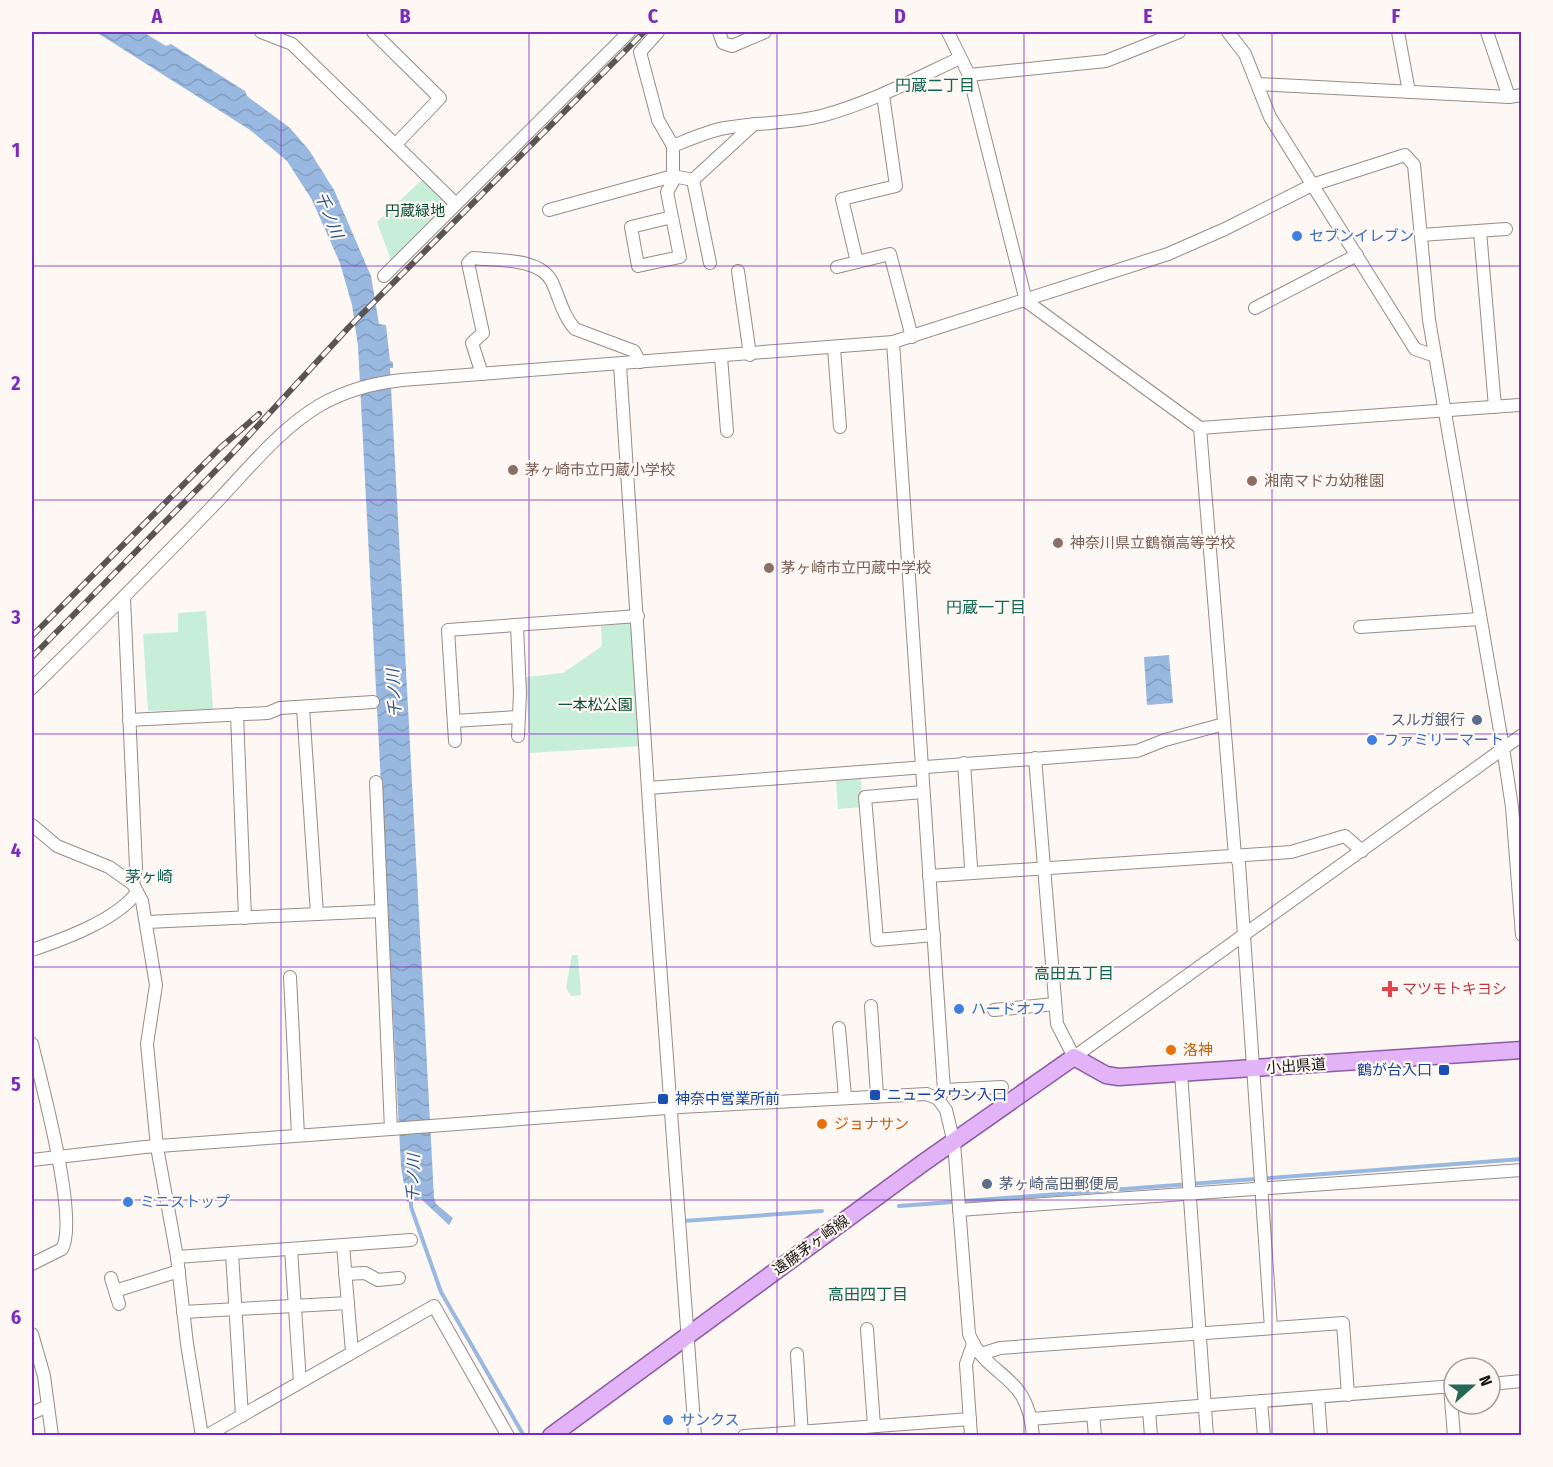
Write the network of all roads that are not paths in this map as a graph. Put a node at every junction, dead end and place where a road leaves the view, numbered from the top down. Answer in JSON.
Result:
{"nodes":[{"id":1,"x":261,"y":32,"type":"edge"},
{"id":2,"x":372,"y":32,"type":"edge"},
{"id":3,"x":629,"y":32,"type":"edge"},
{"id":4,"x":658,"y":32,"type":"edge"},
{"id":5,"x":719,"y":32,"type":"edge"},
{"id":6,"x":765,"y":32,"type":"edge"},
{"id":7,"x":948,"y":32,"type":"edge"},
{"id":8,"x":1179,"y":32,"type":"edge"},
{"id":9,"x":1228,"y":32,"type":"edge"},
{"id":10,"x":1398,"y":32,"type":"edge"},
{"id":11,"x":1486,"y":32,"type":"edge"},
{"id":12,"x":281,"y":35,"type":"edge"},
{"id":13,"x":960,"y":58,"type":"junction"},
{"id":14,"x":969,"y":75,"type":"junction"},
{"id":15,"x":1258,"y":84,"type":"junction"},
{"id":16,"x":1409,"y":92,"type":"junction"},
{"id":17,"x":883,"y":94,"type":"junction"},
{"id":18,"x":1515,"y":96,"type":"edge"},
{"id":19,"x":754,"y":124,"type":"junction"},
{"id":20,"x":396,"y":144,"type":"junction"},
{"id":21,"x":673,"y":146,"type":"junction"},
{"id":22,"x":674,"y":177,"type":"junction"},
{"id":23,"x":693,"y":180,"type":"junction"},
{"id":24,"x":1312,"y":185,"type":"junction"},
{"id":25,"x":456,"y":204,"type":"junction"},
{"id":26,"x":549,"y":210,"type":"dead end"},
{"id":27,"x":672,"y":217,"type":"junction"},
{"id":28,"x":1506,"y":229,"type":"dead end"},
{"id":29,"x":1480,"y":231,"type":"junction"},
{"id":30,"x":1421,"y":235,"type":"junction"},
{"id":31,"x":1357,"y":255,"type":"junction"},
{"id":32,"x":856,"y":262,"type":"junction"},
{"id":33,"x":710,"y":263,"type":"dead end"},
{"id":34,"x":837,"y":267,"type":"dead end"},
{"id":35,"x":738,"y":271,"type":"dead end"},
{"id":36,"x":384,"y":276,"type":"dead end"},
{"id":37,"x":1026,"y":301,"type":"junction"},
{"id":38,"x":1255,"y":308,"type":"dead end"},
{"id":39,"x":912,"y":337,"type":"junction"},
{"id":40,"x":893,"y":342,"type":"junction"},
{"id":41,"x":834,"y":348,"type":"junction"},
{"id":42,"x":750,"y":355,"type":"junction"},
{"id":43,"x":1435,"y":356,"type":"junction"},
{"id":44,"x":721,"y":357,"type":"junction"},
{"id":45,"x":640,"y":362,"type":"junction"},
{"id":46,"x":620,"y":364,"type":"junction"},
{"id":47,"x":482,"y":375,"type":"junction"},
{"id":48,"x":1519,"y":405,"type":"dead end"},
{"id":49,"x":1495,"y":407,"type":"junction"},
{"id":50,"x":1444,"y":410,"type":"junction"},
{"id":51,"x":840,"y":427,"type":"dead end"},
{"id":52,"x":1200,"y":428,"type":"junction"},
{"id":53,"x":727,"y":431,"type":"dead end"},
{"id":54,"x":124,"y":598,"type":"junction"},
{"id":55,"x":638,"y":616,"type":"junction"},
{"id":56,"x":1480,"y":619,"type":"junction"},
{"id":57,"x":517,"y":626,"type":"junction"},
{"id":58,"x":1360,"y":627,"type":"dead end"},
{"id":59,"x":32,"y":688,"type":"edge"},
{"id":60,"x":373,"y":702,"type":"dead end"},
{"id":61,"x":303,"y":708,"type":"junction"},
{"id":62,"x":237,"y":714,"type":"junction"},
{"id":63,"x":518,"y":717,"type":"junction"},
{"id":64,"x":129,"y":720,"type":"junction"},
{"id":65,"x":454,"y":722,"type":"junction"},
{"id":66,"x":1224,"y":724,"type":"junction"},
{"id":67,"x":1521,"y":735,"type":"edge"},
{"id":68,"x":518,"y":736,"type":"dead end"},
{"id":69,"x":455,"y":741,"type":"dead end"},
{"id":70,"x":1503,"y":748,"type":"junction"},
{"id":71,"x":1035,"y":758,"type":"junction"},
{"id":72,"x":964,"y":764,"type":"junction"},
{"id":73,"x":922,"y":769,"type":"junction"},
{"id":74,"x":376,"y":782,"type":"dead end"},
{"id":75,"x":648,"y":788,"type":"junction"},
{"id":76,"x":1515,"y":788,"type":"edge"},
{"id":77,"x":923,"y":792,"type":"junction"},
{"id":78,"x":32,"y":825,"type":"edge"},
{"id":79,"x":1362,"y":851,"type":"junction"},
{"id":80,"x":1235,"y":856,"type":"junction"},
{"id":81,"x":970,"y":867,"type":"dead end"},
{"id":82,"x":1044,"y":868,"type":"junction"},
{"id":83,"x":929,"y":876,"type":"junction"},
{"id":84,"x":135,"y":888,"type":"junction"},
{"id":85,"x":381,"y":911,"type":"junction"},
{"id":86,"x":317,"y":914,"type":"junction"},
{"id":87,"x":1521,"y":914,"type":"edge"},
{"id":88,"x":246,"y":918,"type":"junction"},
{"id":89,"x":147,"y":922,"type":"junction"},
{"id":90,"x":1521,"y":934,"type":"edge"},
{"id":91,"x":934,"y":935,"type":"junction"},
{"id":92,"x":1244,"y":936,"type":"junction"},
{"id":93,"x":32,"y":950,"type":"edge"},
{"id":94,"x":290,"y":977,"type":"dead end"},
{"id":95,"x":1055,"y":1004,"type":"junction"},
{"id":96,"x":871,"y":1006,"type":"dead end"},
{"id":97,"x":994,"y":1010,"type":"dead end"},
{"id":98,"x":839,"y":1028,"type":"dead end"},
{"id":99,"x":32,"y":1044,"type":"edge"},
{"id":100,"x":1521,"y":1050,"type":"edge"},
{"id":101,"x":1074,"y":1057,"type":"junction"},
{"id":102,"x":1253,"y":1069,"type":"junction"},
{"id":103,"x":1181,"y":1073,"type":"junction"},
{"id":104,"x":1002,"y":1087,"type":"dead end"},
{"id":105,"x":877,"y":1095,"type":"junction"},
{"id":106,"x":941,"y":1095,"type":"junction"},
{"id":107,"x":845,"y":1097,"type":"junction"},
{"id":108,"x":670,"y":1108,"type":"junction"},
{"id":109,"x":392,"y":1129,"type":"junction"},
{"id":110,"x":298,"y":1136,"type":"junction"},
{"id":111,"x":954,"y":1143,"type":"junction"},
{"id":112,"x":157,"y":1147,"type":"junction"},
{"id":113,"x":59,"y":1155,"type":"junction"},
{"id":114,"x":32,"y":1160,"type":"edge"},
{"id":115,"x":1521,"y":1170,"type":"edge"},
{"id":116,"x":1262,"y":1183,"type":"junction"},
{"id":117,"x":1189,"y":1188,"type":"junction"},
{"id":118,"x":959,"y":1205,"type":"junction"},
{"id":119,"x":411,"y":1240,"type":"dead end"},
{"id":120,"x":343,"y":1245,"type":"junction"},
{"id":121,"x":291,"y":1249,"type":"junction"},
{"id":122,"x":232,"y":1253,"type":"junction"},
{"id":123,"x":177,"y":1257,"type":"junction"},
{"id":124,"x":32,"y":1264,"type":"edge"},
{"id":125,"x":179,"y":1271,"type":"junction"},
{"id":126,"x":345,"y":1274,"type":"junction"},
{"id":127,"x":111,"y":1278,"type":"dead end"},
{"id":128,"x":399,"y":1278,"type":"dead end"},
{"id":129,"x":115,"y":1291,"type":"junction"},
{"id":130,"x":119,"y":1304,"type":"dead end"},
{"id":131,"x":348,"y":1304,"type":"junction"},
{"id":132,"x":295,"y":1306,"type":"junction"},
{"id":133,"x":237,"y":1309,"type":"junction"},
{"id":134,"x":183,"y":1312,"type":"junction"},
{"id":135,"x":1270,"y":1328,"type":"junction"},
{"id":136,"x":867,"y":1329,"type":"dead end"},
{"id":137,"x":1200,"y":1333,"type":"junction"},
{"id":138,"x":32,"y":1334,"type":"edge"},
{"id":139,"x":686,"y":1335,"type":"junction"},
{"id":140,"x":977,"y":1349,"type":"junction"},
{"id":141,"x":352,"y":1352,"type":"junction"},
{"id":142,"x":796,"y":1354,"type":"dead end"},
{"id":143,"x":1521,"y":1381,"type":"edge"},
{"id":144,"x":300,"y":1382,"type":"junction"},
{"id":145,"x":1502,"y":1383,"type":"edge"},
{"id":146,"x":1442,"y":1388,"type":"edge"},
{"id":147,"x":1348,"y":1395,"type":"junction"},
{"id":148,"x":1318,"y":1397,"type":"junction"},
{"id":149,"x":1261,"y":1401,"type":"junction"},
{"id":150,"x":48,"y":1406,"type":"junction"},
{"id":151,"x":1205,"y":1406,"type":"junction"},
{"id":152,"x":1149,"y":1410,"type":"junction"},
{"id":153,"x":32,"y":1413,"type":"edge"},
{"id":154,"x":1094,"y":1414,"type":"junction"},
{"id":155,"x":242,"y":1416,"type":"junction"},
{"id":156,"x":1453,"y":1416,"type":"edge"},
{"id":157,"x":970,"y":1419,"type":"junction"},
{"id":158,"x":1032,"y":1419,"type":"junction"},
{"id":159,"x":874,"y":1426,"type":"junction"},
{"id":160,"x":858,"y":1431,"type":"edge"},
{"id":161,"x":802,"y":1433,"type":"edge"},
{"id":162,"x":552,"y":1435,"type":"edge"},
{"id":163,"x":52,"y":1436,"type":"edge"},
{"id":164,"x":204,"y":1436,"type":"edge"},
{"id":165,"x":508,"y":1436,"type":"edge"},
{"id":166,"x":695,"y":1436,"type":"edge"},
{"id":167,"x":744,"y":1436,"type":"edge"},
{"id":168,"x":971,"y":1436,"type":"edge"},
{"id":169,"x":1033,"y":1436,"type":"edge"},
{"id":170,"x":1095,"y":1436,"type":"edge"},
{"id":171,"x":1151,"y":1436,"type":"edge"},
{"id":172,"x":1207,"y":1436,"type":"edge"},
{"id":173,"x":1263,"y":1436,"type":"edge"},
{"id":174,"x":1321,"y":1436,"type":"edge"},
{"id":175,"x":1454,"y":1436,"type":"edge"}],
"edges":[{"from":1,"to":12,"type":"street"},
{"from":2,"to":20,"type":"street"},
{"from":3,"to":25,"type":"street"},
{"from":4,"to":21,"type":"street"},
{"from":5,"to":6,"type":"street"},
{"from":7,"to":13,"type":"street"},
{"from":8,"to":14,"type":"street"},
{"from":9,"to":15,"type":"street"},
{"from":10,"to":16,"type":"street"},
{"from":11,"to":18,"type":"street"},
{"from":12,"to":20,"type":"street"},
{"from":13,"to":14,"type":"street"},
{"from":13,"to":17,"type":"street"},
{"from":14,"to":37,"type":"street"},
{"from":15,"to":16,"type":"street"},
{"from":15,"to":24,"type":"street"},
{"from":16,"to":18,"type":"street"},
{"from":17,"to":19,"type":"street"},
{"from":17,"to":32,"type":"street"},
{"from":19,"to":21,"type":"street"},
{"from":19,"to":23,"type":"street"},
{"from":20,"to":25,"type":"street"},
{"from":21,"to":22,"type":"street"},
{"from":22,"to":23,"type":"street"},
{"from":22,"to":26,"type":"street"},
{"from":22,"to":27,"type":"street"},
{"from":23,"to":33,"type":"street"},
{"from":24,"to":30,"type":"street"},
{"from":24,"to":31,"type":"street"},
{"from":24,"to":37,"type":"street"},
{"from":25,"to":36,"type":"street"},
{"from":27,"to":27,"type":"street"},
{"from":28,"to":29,"type":"street"},
{"from":29,"to":30,"type":"street"},
{"from":29,"to":49,"type":"street"},
{"from":30,"to":43,"type":"street"},
{"from":31,"to":38,"type":"street"},
{"from":31,"to":43,"type":"street"},
{"from":32,"to":34,"type":"street"},
{"from":32,"to":39,"type":"street"},
{"from":35,"to":42,"type":"street"},
{"from":37,"to":39,"type":"street"},
{"from":37,"to":52,"type":"street"},
{"from":39,"to":40,"type":"street"},
{"from":40,"to":41,"type":"street"},
{"from":40,"to":73,"type":"street"},
{"from":41,"to":42,"type":"street"},
{"from":41,"to":51,"type":"street"},
{"from":42,"to":44,"type":"street"},
{"from":43,"to":50,"type":"street"},
{"from":44,"to":45,"type":"street"},
{"from":44,"to":53,"type":"street"},
{"from":45,"to":46,"type":"street"},
{"from":45,"to":47,"type":"street"},
{"from":46,"to":47,"type":"street"},
{"from":46,"to":55,"type":"street"},
{"from":47,"to":54,"type":"street"},
{"from":48,"to":49,"type":"street"},
{"from":49,"to":50,"type":"street"},
{"from":50,"to":52,"type":"street"},
{"from":50,"to":56,"type":"street"},
{"from":52,"to":66,"type":"street"},
{"from":54,"to":59,"type":"street"},
{"from":54,"to":64,"type":"street"},
{"from":55,"to":57,"type":"street"},
{"from":55,"to":75,"type":"street"},
{"from":56,"to":58,"type":"street"},
{"from":56,"to":70,"type":"street"},
{"from":57,"to":63,"type":"street"},
{"from":57,"to":65,"type":"street"},
{"from":60,"to":61,"type":"street"},
{"from":61,"to":62,"type":"street"},
{"from":61,"to":86,"type":"street"},
{"from":62,"to":64,"type":"street"},
{"from":62,"to":88,"type":"street"},
{"from":63,"to":65,"type":"street"},
{"from":63,"to":68,"type":"street"},
{"from":64,"to":84,"type":"street"},
{"from":65,"to":69,"type":"street"},
{"from":66,"to":71,"type":"street"},
{"from":66,"to":80,"type":"street"},
{"from":67,"to":70,"type":"street"},
{"from":70,"to":76,"type":"street"},
{"from":70,"to":79,"type":"street"},
{"from":71,"to":72,"type":"street"},
{"from":71,"to":82,"type":"street"},
{"from":72,"to":73,"type":"street"},
{"from":72,"to":81,"type":"street"},
{"from":73,"to":75,"type":"street"},
{"from":73,"to":77,"type":"street"},
{"from":74,"to":85,"type":"street"},
{"from":75,"to":108,"type":"street"},
{"from":76,"to":87,"type":"street"},
{"from":77,"to":83,"type":"street"},
{"from":77,"to":91,"type":"street"},
{"from":78,"to":84,"type":"street"},
{"from":79,"to":80,"type":"street"},
{"from":79,"to":92,"type":"street"},
{"from":80,"to":82,"type":"street"},
{"from":80,"to":92,"type":"street"},
{"from":82,"to":83,"type":"street"},
{"from":82,"to":95,"type":"street"},
{"from":83,"to":91,"type":"street"},
{"from":84,"to":89,"type":"street"},
{"from":84,"to":93,"type":"street"},
{"from":85,"to":86,"type":"street"},
{"from":85,"to":109,"type":"street"},
{"from":86,"to":88,"type":"street"},
{"from":87,"to":90,"type":"street"},
{"from":88,"to":89,"type":"street"},
{"from":89,"to":112,"type":"street"},
{"from":91,"to":106,"type":"street"},
{"from":92,"to":101,"type":"street"},
{"from":92,"to":102,"type":"street"},
{"from":94,"to":110,"type":"street"},
{"from":95,"to":97,"type":"street"},
{"from":95,"to":101,"type":"street"},
{"from":96,"to":105,"type":"street"},
{"from":98,"to":107,"type":"street"},
{"from":99,"to":113,"type":"street"},
{"from":100,"to":102,"type":"main road","name":"小出県道"},
{"from":101,"to":103,"type":"main road","name":"小出県道"},
{"from":101,"to":111,"type":"main road","name":"遠藤茅ヶ崎線"},
{"from":102,"to":103,"type":"main road","name":"小出県道"},
{"from":102,"to":116,"type":"street"},
{"from":103,"to":117,"type":"street"},
{"from":104,"to":106,"type":"street"},
{"from":105,"to":106,"type":"street"},
{"from":105,"to":107,"type":"street"},
{"from":106,"to":111,"type":"street"},
{"from":107,"to":108,"type":"street"},
{"from":108,"to":109,"type":"street"},
{"from":108,"to":139,"type":"street"},
{"from":109,"to":110,"type":"street"},
{"from":110,"to":112,"type":"street"},
{"from":111,"to":118,"type":"street"},
{"from":111,"to":139,"type":"main road","name":"遠藤茅ヶ崎線"},
{"from":112,"to":113,"type":"street"},
{"from":112,"to":123,"type":"street"},
{"from":113,"to":114,"type":"street"},
{"from":113,"to":124,"type":"street"},
{"from":115,"to":116,"type":"street"},
{"from":116,"to":117,"type":"street"},
{"from":116,"to":135,"type":"street"},
{"from":117,"to":118,"type":"street"},
{"from":117,"to":137,"type":"street"},
{"from":118,"to":140,"type":"street"},
{"from":119,"to":120,"type":"street"},
{"from":120,"to":121,"type":"street"},
{"from":120,"to":126,"type":"street"},
{"from":121,"to":122,"type":"street"},
{"from":121,"to":132,"type":"street"},
{"from":122,"to":123,"type":"street"},
{"from":122,"to":133,"type":"street"},
{"from":123,"to":125,"type":"street"},
{"from":125,"to":129,"type":"street"},
{"from":125,"to":134,"type":"street"},
{"from":126,"to":128,"type":"street"},
{"from":126,"to":131,"type":"street"},
{"from":127,"to":129,"type":"street"},
{"from":129,"to":130,"type":"street"},
{"from":131,"to":132,"type":"street"},
{"from":131,"to":141,"type":"street"},
{"from":132,"to":133,"type":"street"},
{"from":132,"to":144,"type":"street"},
{"from":133,"to":134,"type":"street"},
{"from":133,"to":155,"type":"street"},
{"from":134,"to":164,"type":"street"},
{"from":135,"to":137,"type":"street"},
{"from":135,"to":147,"type":"street"},
{"from":136,"to":159,"type":"street"},
{"from":137,"to":140,"type":"street"},
{"from":137,"to":151,"type":"street"},
{"from":138,"to":150,"type":"street"},
{"from":139,"to":162,"type":"main road","name":"遠藤茅ヶ崎線"},
{"from":139,"to":166,"type":"street"},
{"from":140,"to":157,"type":"street"},
{"from":140,"to":158,"type":"street"},
{"from":141,"to":144,"type":"street"},
{"from":141,"to":165,"type":"street"},
{"from":142,"to":161,"type":"street"},
{"from":143,"to":145,"type":"street"},
{"from":144,"to":155,"type":"street"},
{"from":146,"to":147,"type":"street"},
{"from":147,"to":148,"type":"street"},
{"from":148,"to":149,"type":"street"},
{"from":148,"to":174,"type":"street"},
{"from":149,"to":151,"type":"street"},
{"from":149,"to":173,"type":"street"},
{"from":150,"to":153,"type":"street"},
{"from":150,"to":163,"type":"street"},
{"from":151,"to":152,"type":"street"},
{"from":151,"to":172,"type":"street"},
{"from":152,"to":154,"type":"street"},
{"from":152,"to":171,"type":"street"},
{"from":154,"to":158,"type":"street"},
{"from":154,"to":170,"type":"street"},
{"from":155,"to":164,"type":"street"},
{"from":156,"to":175,"type":"street"},
{"from":157,"to":159,"type":"street"},
{"from":157,"to":168,"type":"street"},
{"from":158,"to":169,"type":"street"},
{"from":159,"to":160,"type":"street"},
{"from":160,"to":161,"type":"street"},
{"from":161,"to":167,"type":"street"}]}
